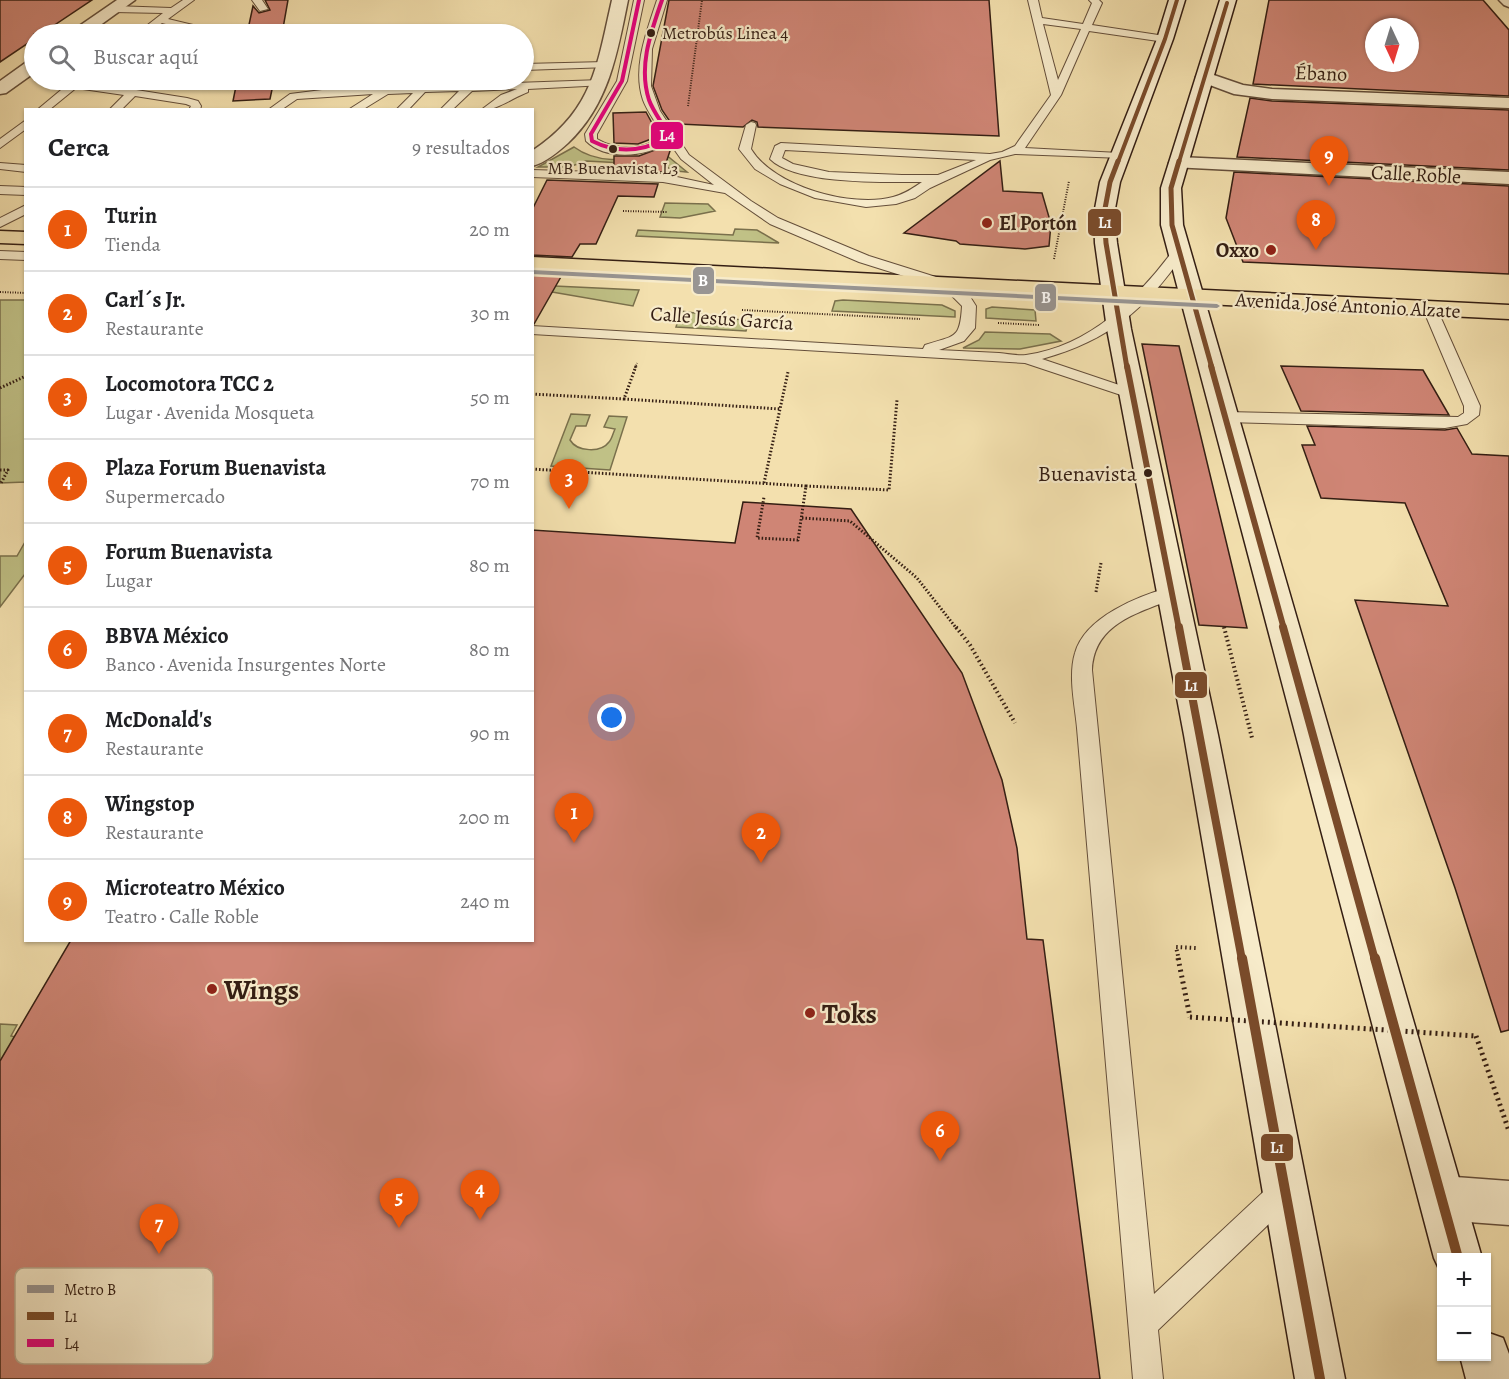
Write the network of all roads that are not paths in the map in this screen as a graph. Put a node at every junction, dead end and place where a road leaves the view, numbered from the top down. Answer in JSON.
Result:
{"nodes":[{"id":1,"x":189,"y":0,"type":"edge"},
{"id":2,"x":257,"y":0,"type":"edge"},
{"id":3,"x":620,"y":0,"type":"edge"},
{"id":4,"x":639,"y":0,"type":"edge"},
{"id":5,"x":662,"y":0,"type":"edge"},
{"id":6,"x":1033,"y":0,"type":"edge"},
{"id":7,"x":1094,"y":0,"type":"edge"},
{"id":8,"x":1177,"y":0,"type":"edge"},
{"id":9,"x":1228,"y":0,"type":"edge"},
{"id":10,"x":116,"y":8,"type":"edge"},
{"id":11,"x":263,"y":9,"type":"dead end"},
{"id":12,"x":167,"y":16,"type":"junction"},
{"id":13,"x":1038,"y":20,"type":"junction"},
{"id":14,"x":93,"y":24,"type":"edge"},
{"id":15,"x":155,"y":24,"type":"edge"},
{"id":16,"x":184,"y":24,"type":"edge"},
{"id":17,"x":1041,"y":32,"type":"junction"},
{"id":18,"x":1084,"y":32,"type":"junction"},
{"id":19,"x":1164,"y":41,"type":"junction"},
{"id":20,"x":12,"y":58,"type":"dead end"},
{"id":21,"x":24,"y":59,"type":"edge"},
{"id":22,"x":605,"y":64,"type":"junction"},
{"id":23,"x":534,"y":67,"type":"edge"},
{"id":24,"x":24,"y":72,"type":"edge"},
{"id":25,"x":1205,"y":77,"type":"junction"},
{"id":26,"x":601,"y":83,"type":"junction"},
{"id":27,"x":534,"y":85,"type":"edge"},
{"id":28,"x":0,"y":89,"type":"edge"},
{"id":29,"x":66,"y":90,"type":"edge"},
{"id":30,"x":112,"y":90,"type":"edge"},
{"id":31,"x":388,"y":90,"type":"joint"},
{"id":32,"x":422,"y":90,"type":"edge"},
{"id":33,"x":467,"y":90,"type":"edge"},
{"id":34,"x":522,"y":90,"type":"edge"},
{"id":35,"x":336,"y":92,"type":"junction"},
{"id":36,"x":131,"y":94,"type":"junction"},
{"id":37,"x":1056,"y":95,"type":"junction"},
{"id":38,"x":1509,"y":103,"type":"edge"},
{"id":39,"x":321,"y":104,"type":"dead end"},
{"id":40,"x":44,"y":108,"type":"edge"},
{"id":41,"x":116,"y":108,"type":"edge"},
{"id":42,"x":195,"y":108,"type":"edge"},
{"id":43,"x":276,"y":108,"type":"edge"},
{"id":44,"x":356,"y":108,"type":"edge"},
{"id":45,"x":403,"y":108,"type":"edge"},
{"id":46,"x":447,"y":108,"type":"edge"},
{"id":47,"x":489,"y":108,"type":"edge"},
{"id":48,"x":24,"y":125,"type":"edge"},
{"id":49,"x":751,"y":125,"type":"dead end"},
{"id":50,"x":667,"y":132,"type":"junction"},
{"id":51,"x":0,"y":145,"type":"edge"},
{"id":52,"x":1015,"y":151,"type":"junction"},
{"id":53,"x":1119,"y":156,"type":"junction"},
{"id":54,"x":990,"y":157,"type":"junction"},
{"id":55,"x":534,"y":159,"type":"edge"},
{"id":56,"x":1179,"y":163,"type":"junction"},
{"id":57,"x":0,"y":166,"type":"edge"},
{"id":58,"x":24,"y":169,"type":"edge"},
{"id":59,"x":534,"y":173,"type":"edge"},
{"id":60,"x":1509,"y":178,"type":"edge"},
{"id":61,"x":940,"y":179,"type":"junction"},
{"id":62,"x":0,"y":190,"type":"edge"},
{"id":63,"x":24,"y":191,"type":"edge"},
{"id":64,"x":729,"y":191,"type":"junction"},
{"id":65,"x":24,"y":210,"type":"edge"},
{"id":66,"x":0,"y":223,"type":"edge"},
{"id":67,"x":0,"y":237,"type":"edge"},
{"id":68,"x":24,"y":238,"type":"edge"},
{"id":69,"x":1180,"y":251,"type":"junction"},
{"id":70,"x":0,"y":255,"type":"edge"},
{"id":71,"x":24,"y":256,"type":"edge"},
{"id":72,"x":534,"y":264,"type":"edge"},
{"id":73,"x":950,"y":286,"type":"junction"},
{"id":74,"x":1143,"y":295,"type":"junction"},
{"id":75,"x":1193,"y":298,"type":"junction"},
{"id":76,"x":1116,"y":307,"type":"junction"},
{"id":77,"x":1430,"y":309,"type":"junction"},
{"id":78,"x":1509,"y":312,"type":"edge"},
{"id":79,"x":534,"y":330,"type":"edge"},
{"id":80,"x":910,"y":352,"type":"junction"},
{"id":81,"x":1028,"y":359,"type":"junction"},
{"id":82,"x":1132,"y":394,"type":"junction"},
{"id":83,"x":1226,"y":417,"type":"junction"},
{"id":84,"x":1171,"y":593,"type":"junction"},
{"id":85,"x":1285,"y":1190,"type":"junction"},
{"id":86,"x":1442,"y":1198,"type":"junction"},
{"id":87,"x":1509,"y":1203,"type":"edge"},
{"id":88,"x":1457,"y":1253,"type":"edge"},
{"id":89,"x":1143,"y":1324,"type":"junction"},
{"id":90,"x":1486,"y":1361,"type":"edge"},
{"id":91,"x":1148,"y":1379,"type":"edge"},
{"id":92,"x":1320,"y":1379,"type":"edge"},
{"id":93,"x":1491,"y":1379,"type":"edge"}],
"edges":[{"from":1,"to":12,"type":"lane"},
{"from":2,"to":11,"type":"lane"},
{"from":3,"to":22,"type":"main road"},
{"from":4,"to":50,"type":"lane"},
{"from":5,"to":50,"type":"lane"},
{"from":6,"to":13,"type":"lane"},
{"from":7,"to":18,"type":"lane"},
{"from":8,"to":19,"type":"main road"},
{"from":9,"to":25,"type":"main road"},
{"from":10,"to":12,"type":"lane"},
{"from":10,"to":14,"type":"main road"},
{"from":12,"to":15,"type":"lane"},
{"from":12,"to":16,"type":"lane"},
{"from":13,"to":17,"type":"lane"},
{"from":13,"to":18,"type":"lane"},
{"from":17,"to":18,"type":"lane"},
{"from":17,"to":37,"type":"lane"},
{"from":18,"to":19,"type":"lane"},
{"from":18,"to":37,"type":"lane"},
{"from":19,"to":53,"type":"main road"},
{"from":20,"to":21,"type":"main road"},
{"from":22,"to":23,"type":"lane"},
{"from":22,"to":26,"type":"main road"},
{"from":24,"to":28,"type":"main road"},
{"from":25,"to":38,"type":"main road","name":"Ébano"},
{"from":25,"to":56,"type":"main road"},
{"from":26,"to":27,"type":"lane"},
{"from":26,"to":55,"type":"main road"},
{"from":29,"to":40,"type":"lane"},
{"from":30,"to":36,"type":"lane"},
{"from":31,"to":35,"type":"lane"},
{"from":31,"to":44,"type":"lane"},
{"from":32,"to":45,"type":"lane"},
{"from":33,"to":46,"type":"lane"},
{"from":34,"to":47,"type":"lane"},
{"from":35,"to":39,"type":"lane"},
{"from":35,"to":43,"type":"lane"},
{"from":36,"to":41,"type":"lane"},
{"from":36,"to":42,"type":"lane"},
{"from":37,"to":52,"type":"lane"},
{"from":48,"to":51,"type":"lane"},
{"from":49,"to":61,"type":"lane"},
{"from":50,"to":64,"type":"lane"},
{"from":52,"to":53,"type":"lane"},
{"from":52,"to":54,"type":"lane"},
{"from":53,"to":76,"type":"main road"},
{"from":54,"to":61,"type":"lane"},
{"from":54,"to":61,"type":"lane"},
{"from":56,"to":60,"type":"main road","name":"Calle Roble"},
{"from":56,"to":69,"type":"main road"},
{"from":57,"to":58,"type":"lane"},
{"from":59,"to":64,"type":"lane"},
{"from":62,"to":63,"type":"lane"},
{"from":64,"to":73,"type":"lane"},
{"from":65,"to":66,"type":"lane"},
{"from":67,"to":68,"type":"main road"},
{"from":69,"to":74,"type":"lane"},
{"from":69,"to":75,"type":"main road"},
{"from":70,"to":71,"type":"lane"},
{"from":72,"to":73,"type":"main road","name":"Avenida José Antonio Alzate"},
{"from":73,"to":76,"type":"main road","name":"Avenida José Antonio Alzate"},
{"from":73,"to":80,"type":"lane","name":"Calle Jesús García"},
{"from":74,"to":75,"type":"main road","name":"Avenida José Antonio Alzate"},
{"from":74,"to":76,"type":"main road","name":"Avenida José Antonio Alzate"},
{"from":75,"to":77,"type":"main road","name":"Avenida José Antonio Alzate"},
{"from":75,"to":83,"type":"main road"},
{"from":76,"to":81,"type":"lane","name":"Calle Jesús García"},
{"from":76,"to":82,"type":"main road"},
{"from":77,"to":78,"type":"main road","name":"Avenida José Antonio Alzate"},
{"from":77,"to":83,"type":"lane"},
{"from":79,"to":80,"type":"lane","name":"Calle Jesús García"},
{"from":80,"to":81,"type":"lane","name":"Calle Jesús García"},
{"from":81,"to":82,"type":"lane","name":"Calle Jesús García"},
{"from":82,"to":84,"type":"main road"},
{"from":83,"to":86,"type":"main road"},
{"from":84,"to":85,"type":"main road"},
{"from":84,"to":89,"type":"lane"},
{"from":85,"to":89,"type":"lane"},
{"from":85,"to":92,"type":"main road"},
{"from":86,"to":87,"type":"main road"},
{"from":86,"to":88,"type":"main road"},
{"from":89,"to":91,"type":"lane"},
{"from":90,"to":93,"type":"main road"}]}
